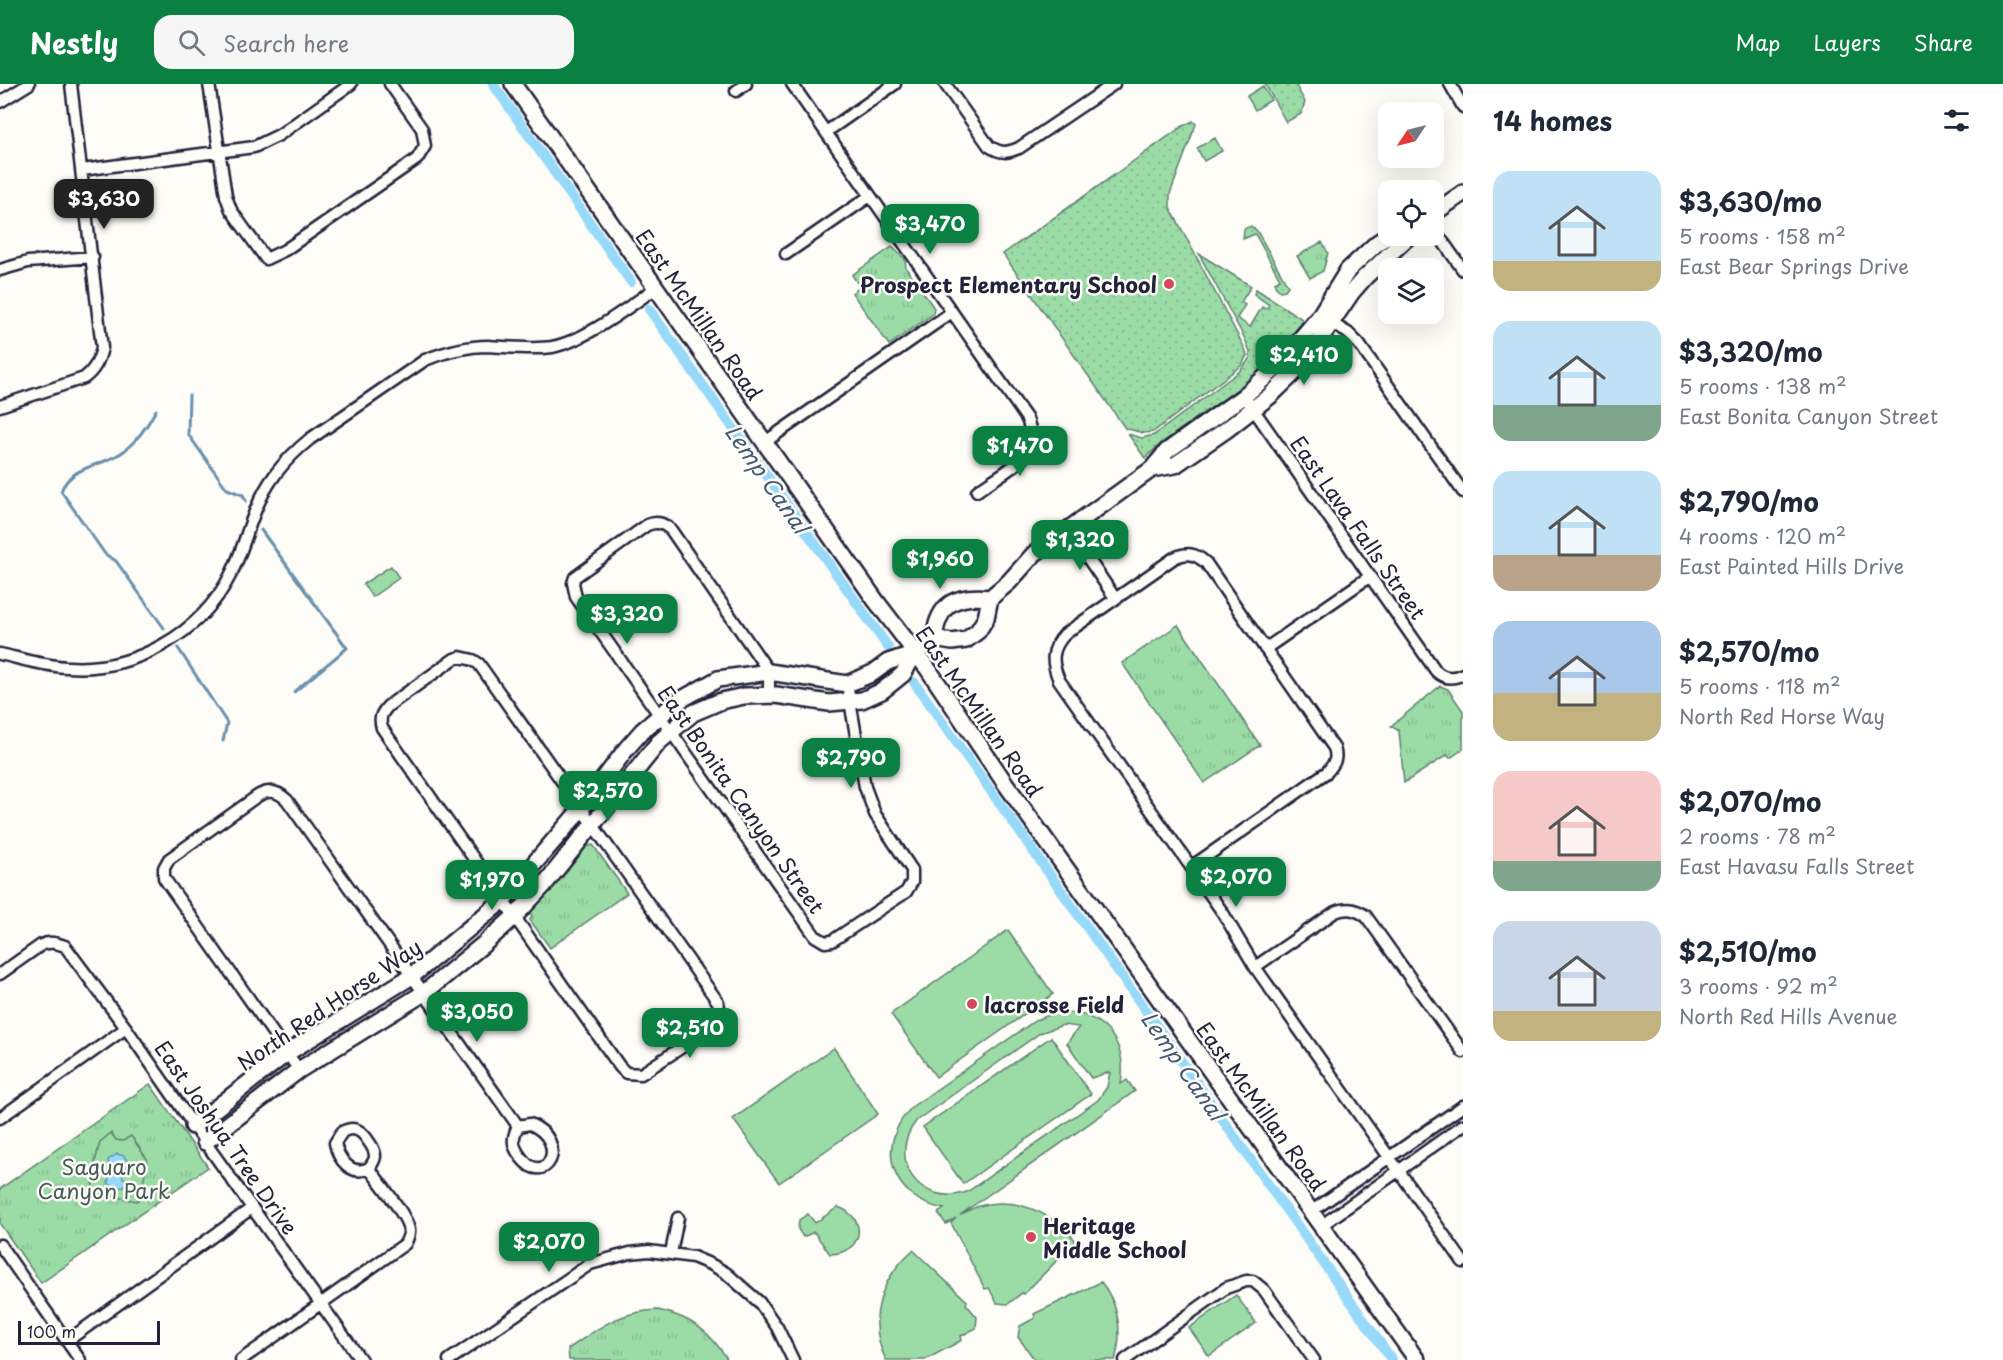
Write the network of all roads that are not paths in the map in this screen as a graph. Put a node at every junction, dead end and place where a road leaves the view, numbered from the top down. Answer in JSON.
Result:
{"nodes":[{"id":1,"x":29,"y":84,"type":"edge"},
{"id":2,"x":71,"y":84,"type":"edge"},
{"id":3,"x":209,"y":84,"type":"edge"},
{"id":4,"x":351,"y":84,"type":"edge"},
{"id":5,"x":390,"y":84,"type":"edge"},
{"id":6,"x":513,"y":84,"type":"edge"},
{"id":7,"x":792,"y":84,"type":"edge"},
{"id":8,"x":895,"y":84,"type":"edge"},
{"id":9,"x":945,"y":84,"type":"edge"},
{"id":10,"x":1114,"y":84,"type":"edge"},
{"id":11,"x":1450,"y":84,"type":"edge"},
{"id":12,"x":0,"y":102,"type":"edge"},
{"id":13,"x":1463,"y":107,"type":"edge"},
{"id":14,"x":826,"y":132,"type":"junction"},
{"id":15,"x":219,"y":151,"type":"junction"},
{"id":16,"x":82,"y":170,"type":"junction"},
{"id":17,"x":1463,"y":193,"type":"edge"},
{"id":18,"x":870,"y":196,"type":"junction"},
{"id":19,"x":1444,"y":206,"type":"edge"},
{"id":20,"x":1378,"y":242,"type":"edge"},
{"id":21,"x":1444,"y":243,"type":"edge"},
{"id":22,"x":1398,"y":246,"type":"edge"},
{"id":23,"x":786,"y":254,"type":"dead end"},
{"id":24,"x":93,"y":257,"type":"junction"},
{"id":25,"x":0,"y":270,"type":"edge"},
{"id":26,"x":1463,"y":270,"type":"edge"},
{"id":27,"x":656,"y":288,"type":"junction"},
{"id":28,"x":952,"y":312,"type":"junction"},
{"id":29,"x":1325,"y":320,"type":"junction"},
{"id":30,"x":1244,"y":396,"type":"junction"},
{"id":31,"x":0,"y":406,"type":"edge"},
{"id":32,"x":1254,"y":410,"type":"junction"},
{"id":33,"x":765,"y":442,"type":"junction"},
{"id":34,"x":1152,"y":469,"type":"junction"},
{"id":35,"x":976,"y":491,"type":"dead end"},
{"id":36,"x":1463,"y":492,"type":"edge"},
{"id":37,"x":1068,"y":529,"type":"junction"},
{"id":38,"x":1369,"y":577,"type":"junction"},
{"id":39,"x":990,"y":597,"type":"junction"},
{"id":40,"x":1115,"y":598,"type":"junction"},
{"id":41,"x":934,"y":639,"type":"junction"},
{"id":42,"x":1265,"y":649,"type":"junction"},
{"id":43,"x":915,"y":653,"type":"junction"},
{"id":44,"x":0,"y":654,"type":"edge"},
{"id":45,"x":769,"y":672,"type":"junction"},
{"id":46,"x":1463,"y":674,"type":"edge"},
{"id":47,"x":847,"y":684,"type":"junction"},
{"id":48,"x":769,"y":695,"type":"junction"},
{"id":49,"x":849,"y":702,"type":"junction"},
{"id":50,"x":659,"y":715,"type":"junction"},
{"id":51,"x":670,"y":731,"type":"junction"},
{"id":52,"x":581,"y":809,"type":"junction"},
{"id":53,"x":593,"y":825,"type":"junction"},
{"id":54,"x":1191,"y":867,"type":"junction"},
{"id":55,"x":502,"y":901,"type":"junction"},
{"id":56,"x":514,"y":917,"type":"junction"},
{"id":57,"x":1255,"y":967,"type":"junction"},
{"id":58,"x":0,"y":974,"type":"edge"},
{"id":59,"x":412,"y":976,"type":"junction"},
{"id":60,"x":424,"y":993,"type":"junction"},
{"id":61,"x":126,"y":1028,"type":"junction"},
{"id":62,"x":1463,"y":1052,"type":"edge"},
{"id":63,"x":287,"y":1053,"type":"junction"},
{"id":64,"x":299,"y":1070,"type":"junction"},
{"id":65,"x":1463,"y":1106,"type":"edge"},
{"id":66,"x":0,"y":1118,"type":"edge"},
{"id":67,"x":1463,"y":1125,"type":"edge"},
{"id":68,"x":193,"y":1126,"type":"junction"},
{"id":69,"x":518,"y":1126,"type":"dead end"},
{"id":70,"x":205,"y":1142,"type":"junction"},
{"id":71,"x":1389,"y":1157,"type":"junction"},
{"id":72,"x":369,"y":1168,"type":"dead end"},
{"id":73,"x":1398,"y":1170,"type":"junction"},
{"id":74,"x":252,"y":1208,"type":"junction"},
{"id":75,"x":1312,"y":1211,"type":"junction"},
{"id":76,"x":678,"y":1218,"type":"dead end"},
{"id":77,"x":1322,"y":1224,"type":"junction"},
{"id":78,"x":0,"y":1245,"type":"edge"},
{"id":79,"x":671,"y":1253,"type":"junction"},
{"id":80,"x":4,"y":1261,"type":"edge"},
{"id":81,"x":1463,"y":1262,"type":"edge"},
{"id":82,"x":321,"y":1302,"type":"junction"},
{"id":83,"x":67,"y":1341,"type":"junction"},
{"id":84,"x":80,"y":1360,"type":"edge"},
{"id":85,"x":241,"y":1360,"type":"edge"},
{"id":86,"x":361,"y":1360,"type":"edge"},
{"id":87,"x":449,"y":1360,"type":"edge"},
{"id":88,"x":794,"y":1360,"type":"edge"},
{"id":89,"x":1125,"y":1360,"type":"edge"},
{"id":90,"x":1314,"y":1360,"type":"edge"},
{"id":91,"x":1417,"y":1360,"type":"edge"}],
"edges":[{"from":1,"to":12,"type":"street"},
{"from":2,"to":16,"type":"street"},
{"from":3,"to":15,"type":"street"},
{"from":4,"to":15,"type":"street"},
{"from":5,"to":15,"type":"street"},
{"from":6,"to":27,"type":"street","name":"East McMillan Road"},
{"from":7,"to":14,"type":"street"},
{"from":8,"to":14,"type":"street"},
{"from":9,"to":10,"type":"street"},
{"from":11,"to":13,"type":"street"},
{"from":14,"to":18,"type":"street"},
{"from":15,"to":16,"type":"street"},
{"from":16,"to":24,"type":"street"},
{"from":17,"to":19,"type":"street"},
{"from":18,"to":23,"type":"street"},
{"from":18,"to":28,"type":"street"},
{"from":20,"to":29,"type":"street"},
{"from":21,"to":26,"type":"street"},
{"from":22,"to":29,"type":"street"},
{"from":24,"to":25,"type":"street"},
{"from":24,"to":31,"type":"street"},
{"from":27,"to":33,"type":"street","name":"East McMillan Road"},
{"from":27,"to":44,"type":"street"},
{"from":28,"to":33,"type":"street"},
{"from":28,"to":35,"type":"street"},
{"from":29,"to":30,"type":"street"},
{"from":29,"to":32,"type":"street"},
{"from":29,"to":36,"type":"street"},
{"from":30,"to":32,"type":"street","name":"East Lava Falls Street"},
{"from":30,"to":34,"type":"street"},
{"from":32,"to":34,"type":"street"},
{"from":32,"to":38,"type":"street","name":"East Lava Falls Street"},
{"from":33,"to":43,"type":"street","name":"East McMillan Road"},
{"from":34,"to":37,"type":"street"},
{"from":37,"to":39,"type":"street"},
{"from":37,"to":40,"type":"street"},
{"from":38,"to":42,"type":"street"},
{"from":38,"to":46,"type":"street","name":"East Lava Falls Street"},
{"from":39,"to":41,"type":"street"},
{"from":39,"to":41,"type":"street"},
{"from":40,"to":42,"type":"street"},
{"from":40,"to":54,"type":"street"},
{"from":41,"to":43,"type":"street","name":"North Red Horse Way"},
{"from":42,"to":54,"type":"street"},
{"from":43,"to":47,"type":"street","name":"North Red Horse Way"},
{"from":43,"to":49,"type":"street","name":"North Red Horse Way"},
{"from":43,"to":75,"type":"street","name":"East McMillan Road"},
{"from":45,"to":47,"type":"street","name":"North Red Horse Way"},
{"from":45,"to":48,"type":"street"},
{"from":45,"to":50,"type":"street","name":"North Red Horse Way"},
{"from":45,"to":50,"type":"street","name":"East Bonita Canyon Street"},
{"from":47,"to":49,"type":"street"},
{"from":48,"to":49,"type":"street","name":"North Red Horse Way"},
{"from":48,"to":51,"type":"street","name":"North Red Horse Way"},
{"from":49,"to":51,"type":"street","name":"East Bonita Canyon Street"},
{"from":50,"to":51,"type":"street","name":"East Bonita Canyon Street"},
{"from":50,"to":52,"type":"street","name":"North Red Horse Way"},
{"from":51,"to":53,"type":"street","name":"North Red Horse Way"},
{"from":52,"to":53,"type":"street"},
{"from":52,"to":55,"type":"street","name":"North Red Horse Way"},
{"from":52,"to":55,"type":"street"},
{"from":53,"to":56,"type":"street","name":"North Red Horse Way"},
{"from":53,"to":56,"type":"street"},
{"from":54,"to":57,"type":"street"},
{"from":55,"to":56,"type":"street"},
{"from":55,"to":59,"type":"street","name":"North Red Horse Way"},
{"from":56,"to":60,"type":"street","name":"North Red Horse Way"},
{"from":57,"to":62,"type":"street"},
{"from":57,"to":71,"type":"street"},
{"from":58,"to":61,"type":"street","name":"East Joshua Tree Drive"},
{"from":59,"to":60,"type":"street"},
{"from":59,"to":63,"type":"street","name":"North Red Horse Way"},
{"from":59,"to":63,"type":"street"},
{"from":60,"to":64,"type":"street","name":"North Red Horse Way"},
{"from":60,"to":69,"type":"street"},
{"from":61,"to":66,"type":"street"},
{"from":61,"to":68,"type":"street","name":"East Joshua Tree Drive"},
{"from":63,"to":64,"type":"street"},
{"from":63,"to":68,"type":"street","name":"North Red Horse Way"},
{"from":64,"to":70,"type":"street","name":"North Red Horse Way"},
{"from":65,"to":71,"type":"street"},
{"from":67,"to":73,"type":"street"},
{"from":68,"to":70,"type":"street","name":"East Joshua Tree Drive"},
{"from":70,"to":74,"type":"street","name":"East Joshua Tree Drive"},
{"from":71,"to":73,"type":"street"},
{"from":71,"to":75,"type":"street"},
{"from":72,"to":82,"type":"street"},
{"from":73,"to":77,"type":"street"},
{"from":73,"to":81,"type":"street"},
{"from":74,"to":82,"type":"street","name":"East Joshua Tree Drive"},
{"from":74,"to":83,"type":"street"},
{"from":75,"to":77,"type":"street","name":"East McMillan Road"},
{"from":76,"to":79,"type":"street"},
{"from":77,"to":91,"type":"street","name":"East McMillan Road"},
{"from":78,"to":80,"type":"street"},
{"from":79,"to":87,"type":"street"},
{"from":79,"to":88,"type":"street"},
{"from":80,"to":83,"type":"street"},
{"from":82,"to":85,"type":"street"},
{"from":82,"to":86,"type":"street","name":"East Joshua Tree Drive"},
{"from":83,"to":84,"type":"street"},
{"from":89,"to":90,"type":"street"}]}
